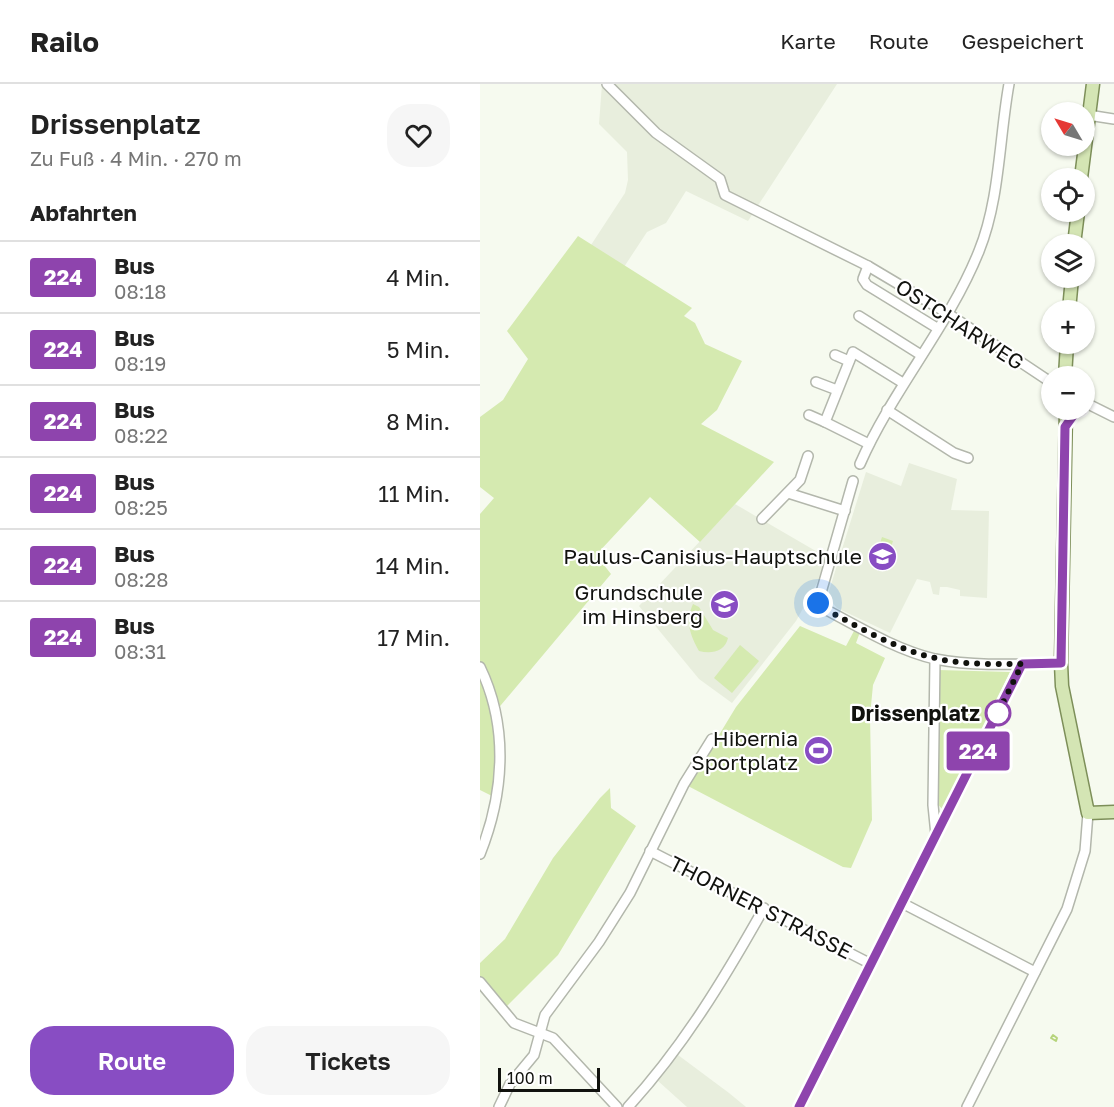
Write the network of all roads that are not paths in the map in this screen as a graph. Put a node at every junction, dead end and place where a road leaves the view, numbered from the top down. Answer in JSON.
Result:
{"nodes":[{"id":1,"x":607,"y":84,"type":"edge"},
{"id":2,"x":1008,"y":84,"type":"edge"},
{"id":3,"x":1093,"y":84,"type":"edge"},
{"id":4,"x":1090,"y":102,"type":"edge"},
{"id":5,"x":1095,"y":116,"type":"edge"},
{"id":6,"x":1114,"y":119,"type":"edge"},
{"id":7,"x":868,"y":266,"type":"junction"},
{"id":8,"x":947,"y":313,"type":"junction"},
{"id":9,"x":859,"y":316,"type":"dead end"},
{"id":10,"x":938,"y":328,"type":"junction"},
{"id":11,"x":835,"y":355,"type":"dead end"},
{"id":12,"x":921,"y":355,"type":"junction"},
{"id":13,"x":849,"y":361,"type":"junction"},
{"id":14,"x":1041,"y":376,"type":"edge"},
{"id":15,"x":816,"y":382,"type":"dead end"},
{"id":16,"x":903,"y":383,"type":"junction"},
{"id":17,"x":837,"y":390,"type":"junction"},
{"id":18,"x":1095,"y":409,"type":"edge"},
{"id":19,"x":887,"y":410,"type":"junction"},
{"id":20,"x":1113,"y":413,"type":"edge"},
{"id":21,"x":809,"y":415,"type":"dead end"},
{"id":22,"x":1065,"y":420,"type":"edge"},
{"id":23,"x":1070,"y":420,"type":"edge"},
{"id":24,"x":825,"y":422,"type":"junction"},
{"id":25,"x":1065,"y":427,"type":"junction"},
{"id":26,"x":869,"y":444,"type":"junction"},
{"id":27,"x":808,"y":456,"type":"dead end"},
{"id":28,"x":968,"y":458,"type":"dead end"},
{"id":29,"x":860,"y":464,"type":"dead end"},
{"id":30,"x":853,"y":481,"type":"dead end"},
{"id":31,"x":788,"y":493,"type":"junction"},
{"id":32,"x":845,"y":511,"type":"junction"},
{"id":33,"x":762,"y":519,"type":"dead end"},
{"id":34,"x":935,"y":658,"type":"junction"},
{"id":35,"x":1061,"y":663,"type":"junction"},
{"id":36,"x":1022,"y":664,"type":"junction"},
{"id":37,"x":480,"y":668,"type":"edge"},
{"id":38,"x":712,"y":739,"type":"dead end"},
{"id":39,"x":1114,"y":812,"type":"edge"},
{"id":40,"x":1088,"y":813,"type":"junction"},
{"id":41,"x":936,"y":835,"type":"junction"},
{"id":42,"x":650,"y":851,"type":"junction"},
{"id":43,"x":480,"y":854,"type":"edge"},
{"id":44,"x":902,"y":903,"type":"junction"},
{"id":45,"x":764,"y":908,"type":"junction"},
{"id":46,"x":871,"y":964,"type":"junction"},
{"id":47,"x":1035,"y":972,"type":"junction"},
{"id":48,"x":480,"y":982,"type":"edge"},
{"id":49,"x":540,"y":1033,"type":"junction"},
{"id":50,"x":499,"y":1107,"type":"edge"},
{"id":51,"x":617,"y":1107,"type":"edge"},
{"id":52,"x":627,"y":1107,"type":"edge"},
{"id":53,"x":799,"y":1107,"type":"edge"},
{"id":54,"x":967,"y":1107,"type":"edge"}],
"edges":[{"from":1,"to":7,"type":"street","name":"OSTCHARWEG"},
{"from":2,"to":8,"type":"street"},
{"from":3,"to":4,"type":"main road"},
{"from":5,"to":6,"type":"street"},
{"from":7,"to":8,"type":"street","name":"OSTCHARWEG"},
{"from":7,"to":10,"type":"street","name":"OSTCHARWEG"},
{"from":8,"to":10,"type":"street"},
{"from":8,"to":14,"type":"street","name":"OSTCHARWEG"},
{"from":9,"to":12,"type":"street"},
{"from":10,"to":12,"type":"street"},
{"from":11,"to":13,"type":"street"},
{"from":12,"to":16,"type":"street"},
{"from":13,"to":16,"type":"street"},
{"from":13,"to":17,"type":"street"},
{"from":15,"to":17,"type":"street"},
{"from":16,"to":19,"type":"street"},
{"from":17,"to":24,"type":"street"},
{"from":18,"to":20,"type":"street"},
{"from":19,"to":26,"type":"street"},
{"from":19,"to":28,"type":"street"},
{"from":21,"to":24,"type":"street"},
{"from":22,"to":25,"type":"main road"},
{"from":23,"to":25,"type":"street"},
{"from":24,"to":26,"type":"street"},
{"from":25,"to":35,"type":"main road"},
{"from":26,"to":29,"type":"street"},
{"from":27,"to":31,"type":"street"},
{"from":30,"to":32,"type":"street"},
{"from":31,"to":32,"type":"street"},
{"from":31,"to":33,"type":"street"},
{"from":32,"to":34,"type":"street"},
{"from":34,"to":36,"type":"street"},
{"from":34,"to":41,"type":"street"},
{"from":35,"to":36,"type":"street"},
{"from":35,"to":40,"type":"main road"},
{"from":36,"to":41,"type":"street"},
{"from":37,"to":43,"type":"street"},
{"from":38,"to":42,"type":"street"},
{"from":39,"to":40,"type":"main road"},
{"from":40,"to":47,"type":"street"},
{"from":41,"to":44,"type":"street"},
{"from":42,"to":45,"type":"street","name":"THORNER STRASSE"},
{"from":42,"to":49,"type":"street"},
{"from":44,"to":46,"type":"street"},
{"from":44,"to":47,"type":"street"},
{"from":45,"to":46,"type":"street","name":"THORNER STRASSE"},
{"from":45,"to":52,"type":"street"},
{"from":46,"to":53,"type":"street"},
{"from":47,"to":54,"type":"street"},
{"from":48,"to":49,"type":"street"},
{"from":49,"to":50,"type":"street"},
{"from":49,"to":51,"type":"street"}]}
